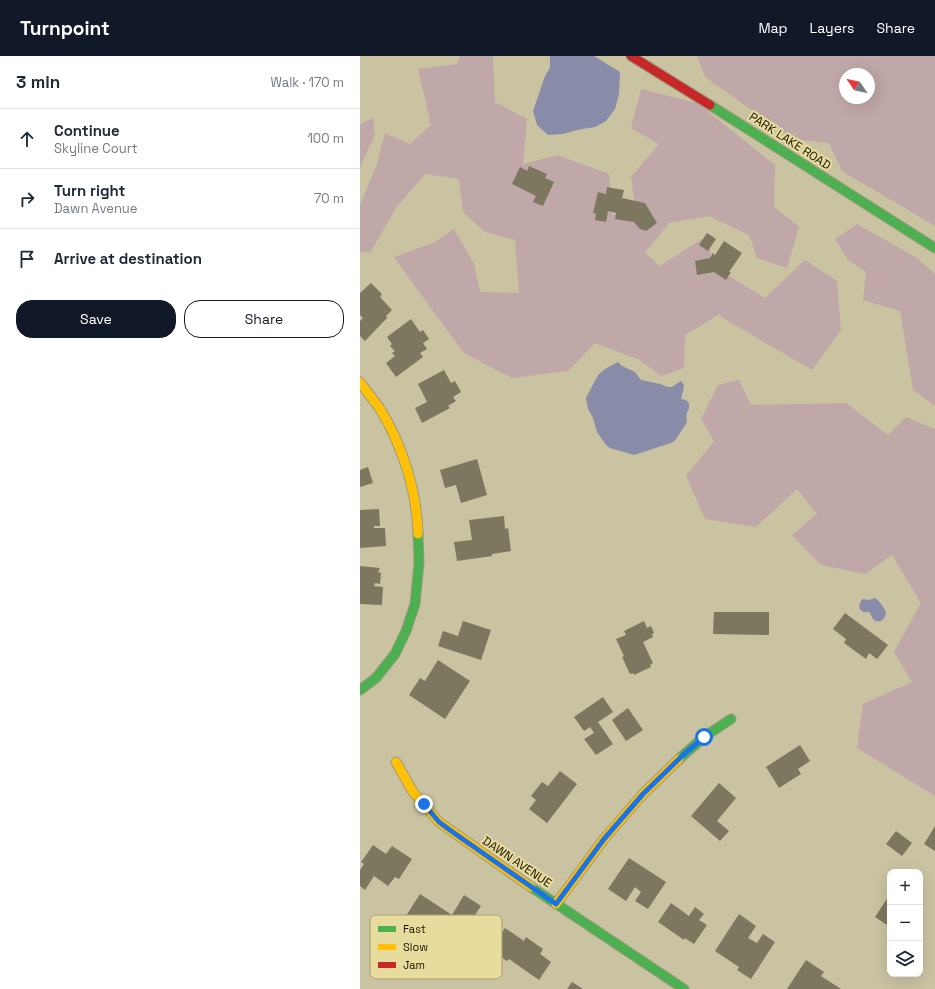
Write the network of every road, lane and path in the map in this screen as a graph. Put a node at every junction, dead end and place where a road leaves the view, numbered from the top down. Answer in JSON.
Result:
{"nodes":[{"id":1,"x":632,"y":56,"type":"edge"},
{"id":2,"x":935,"y":248,"type":"edge"},
{"id":3,"x":360,"y":382,"type":"edge"},
{"id":4,"x":360,"y":690,"type":"edge"},
{"id":5,"x":731,"y":719,"type":"dead end"},
{"id":6,"x":396,"y":762,"type":"dead end"},
{"id":7,"x":556,"y":904,"type":"junction"},
{"id":8,"x":684,"y":989,"type":"edge"}],
"edges":[{"from":1,"to":2,"type":"street","name":"PARK LAKE ROAD"},
{"from":3,"to":4,"type":"street"},
{"from":5,"to":7,"type":"street"},
{"from":6,"to":7,"type":"street","name":"DAWN AVENUE"},
{"from":7,"to":8,"type":"street","name":"DAWN AVENUE"}]}
